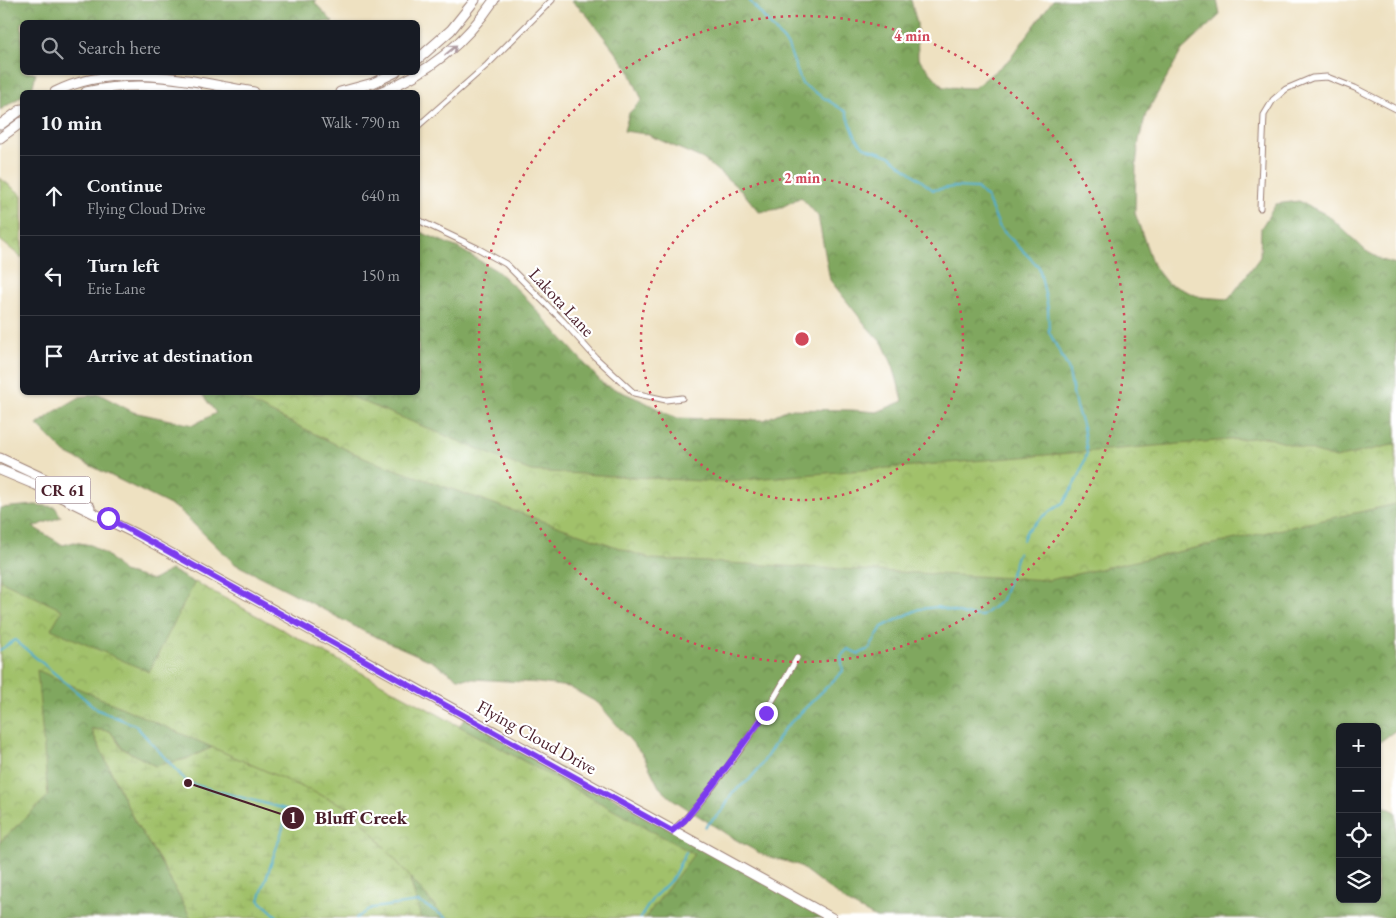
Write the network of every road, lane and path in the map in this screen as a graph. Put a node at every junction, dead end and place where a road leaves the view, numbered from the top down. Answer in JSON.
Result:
{"nodes":[{"id":1,"x":475,"y":0,"type":"edge"},
{"id":2,"x":494,"y":0,"type":"edge"},
{"id":3,"x":552,"y":0,"type":"edge"},
{"id":4,"x":420,"y":57,"type":"edge"},
{"id":5,"x":420,"y":72,"type":"edge"},
{"id":6,"x":390,"y":75,"type":"edge"},
{"id":7,"x":416,"y":75,"type":"edge"},
{"id":8,"x":60,"y":90,"type":"edge"},
{"id":9,"x":97,"y":90,"type":"edge"},
{"id":10,"x":185,"y":90,"type":"edge"},
{"id":11,"x":243,"y":90,"type":"edge"},
{"id":12,"x":347,"y":90,"type":"edge"},
{"id":13,"x":385,"y":90,"type":"edge"},
{"id":14,"x":1396,"y":109,"type":"edge"},
{"id":15,"x":20,"y":110,"type":"edge"},
{"id":16,"x":20,"y":123,"type":"edge"},
{"id":17,"x":420,"y":124,"type":"edge"},
{"id":18,"x":0,"y":125,"type":"edge"},
{"id":19,"x":0,"y":138,"type":"edge"},
{"id":20,"x":1260,"y":208,"type":"dead end"},
{"id":21,"x":420,"y":221,"type":"edge"},
{"id":22,"x":682,"y":398,"type":"dead end"},
{"id":23,"x":0,"y":458,"type":"edge"},
{"id":24,"x":0,"y":470,"type":"edge"},
{"id":25,"x":122,"y":528,"type":"junction"},
{"id":26,"x":797,"y":658,"type":"dead end"},
{"id":27,"x":672,"y":831,"type":"junction"},
{"id":28,"x":832,"y":918,"type":"edge"}],
"edges":[{"from":1,"to":4,"type":"main road"},
{"from":5,"to":2,"type":"main road","one_way":true},
{"from":3,"to":17,"type":"street"},
{"from":6,"to":12,"type":"main road"},
{"from":13,"to":7,"type":"main road","one_way":true},
{"from":8,"to":11,"type":"main road"},
{"from":9,"to":10,"type":"main road"},
{"from":14,"to":20,"type":"street"},
{"from":15,"to":18,"type":"main road"},
{"from":16,"to":19,"type":"main road"},
{"from":21,"to":22,"type":"street","name":"Lakota Lane"},
{"from":23,"to":25,"type":"main road","name":"Flying Cloud Drive","number":"CR 61"},
{"from":24,"to":25,"type":"main road","name":"Flying Cloud Drive","number":"CR 61"},
{"from":25,"to":27,"type":"main road","name":"Flying Cloud Drive","number":"CR 61"},
{"from":26,"to":27,"type":"street"},
{"from":27,"to":28,"type":"main road","name":"Flying Cloud Drive","number":"CR 61"}]}
